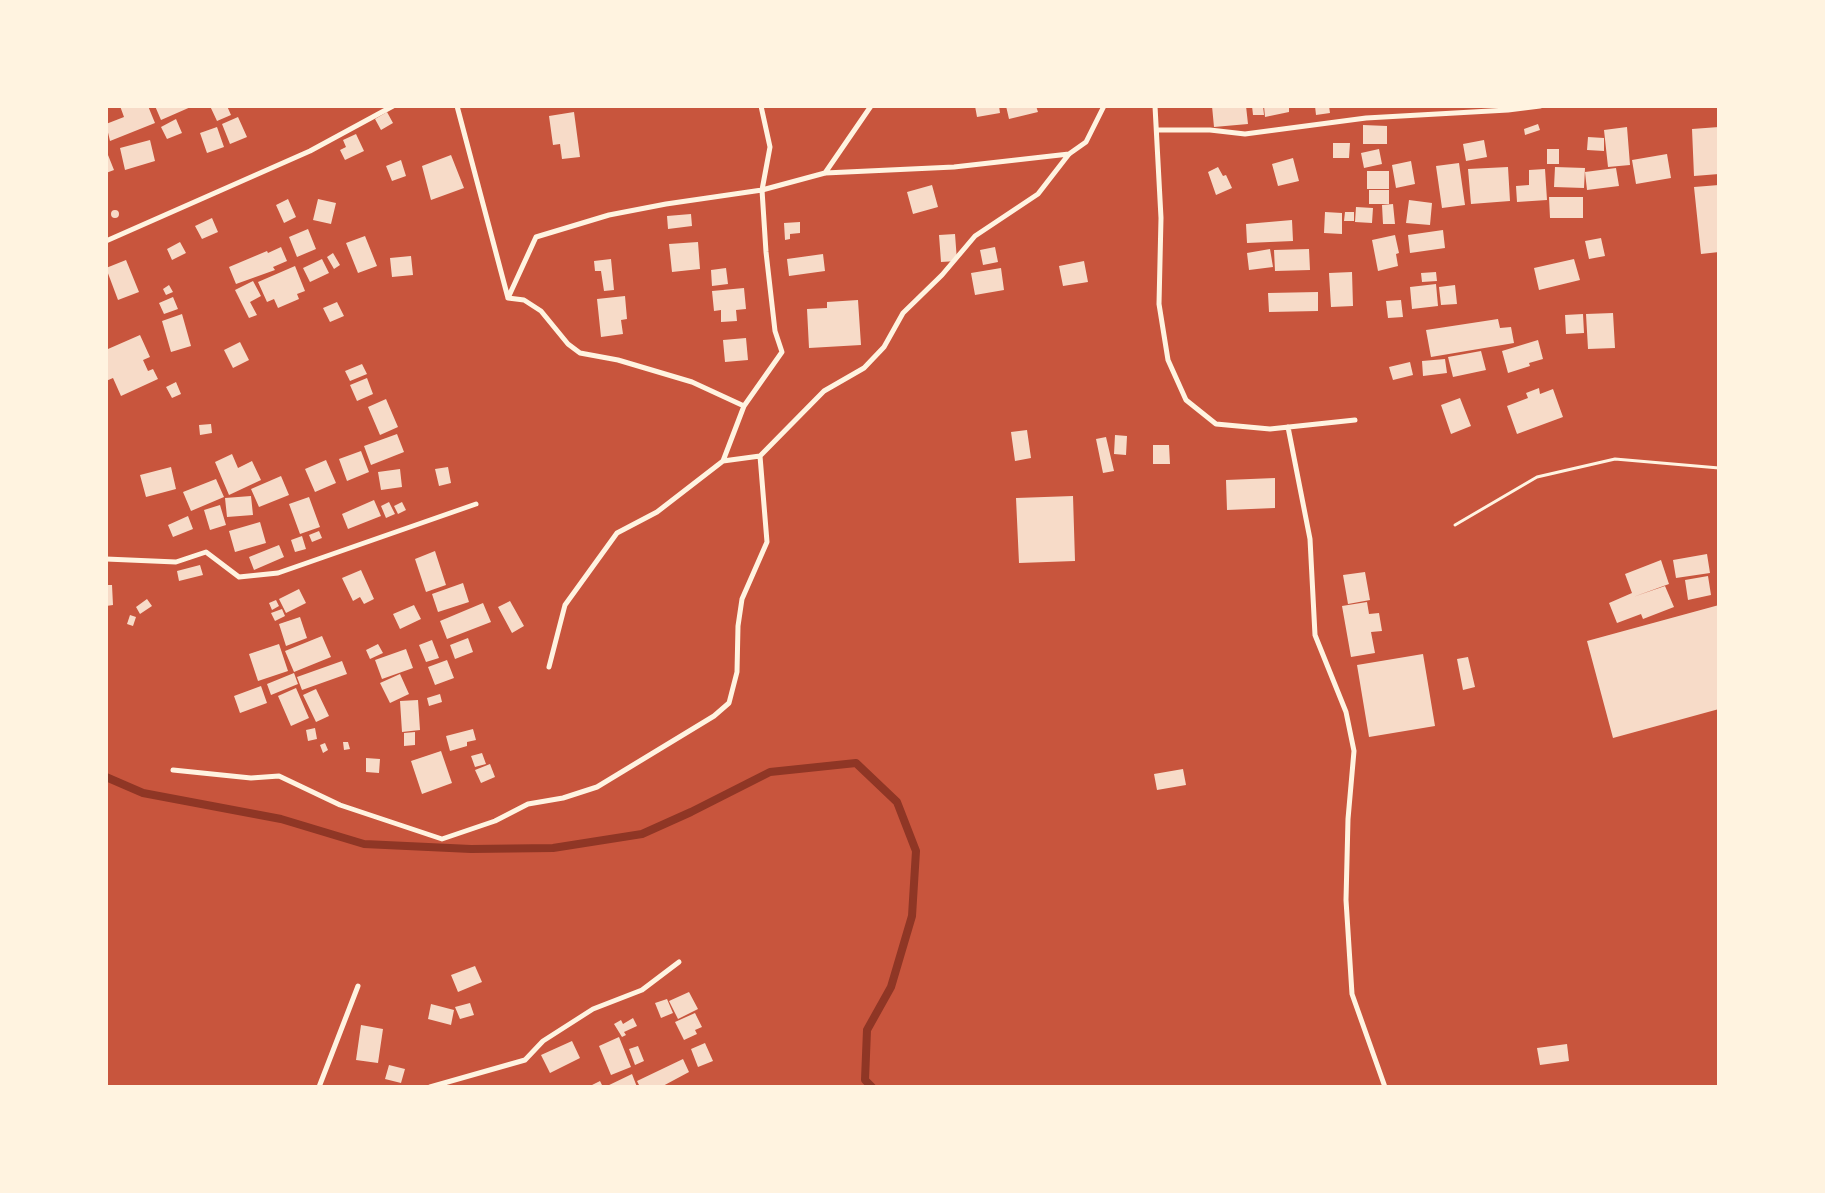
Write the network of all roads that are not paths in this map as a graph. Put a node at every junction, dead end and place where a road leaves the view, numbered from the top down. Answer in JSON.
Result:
{"nodes":[{"id":1,"x":393,"y":106,"type":"edge"},
{"id":2,"x":457,"y":106,"type":"edge"},
{"id":3,"x":762,"y":106,"type":"edge"},
{"id":4,"x":871,"y":106,"type":"edge"},
{"id":5,"x":1104,"y":106,"type":"edge"},
{"id":6,"x":1155,"y":106,"type":"edge"},
{"id":7,"x":1540,"y":106,"type":"edge"},
{"id":8,"x":1158,"y":130,"type":"junction"},
{"id":9,"x":1069,"y":154,"type":"junction"},
{"id":10,"x":825,"y":173,"type":"junction"},
{"id":11,"x":762,"y":190,"type":"junction"},
{"id":12,"x":106,"y":241,"type":"edge"},
{"id":13,"x":508,"y":298,"type":"junction"},
{"id":14,"x":744,"y":406,"type":"junction"},
{"id":15,"x":1355,"y":420,"type":"dead end"},
{"id":16,"x":1288,"y":427,"type":"junction"},
{"id":17,"x":760,"y":456,"type":"junction"},
{"id":18,"x":723,"y":461,"type":"junction"},
{"id":19,"x":476,"y":504,"type":"dead end"},
{"id":20,"x":106,"y":559,"type":"edge"},
{"id":21,"x":549,"y":666,"type":"dead end"},
{"id":22,"x":173,"y":770,"type":"dead end"},
{"id":23,"x":679,"y":962,"type":"dead end"},
{"id":24,"x":358,"y":986,"type":"dead end"},
{"id":25,"x":320,"y":1087,"type":"edge"},
{"id":26,"x":430,"y":1087,"type":"edge"},
{"id":27,"x":1385,"y":1087,"type":"edge"}],
"edges":[{"from":1,"to":12,"type":"street"},
{"from":2,"to":13,"type":"street"},
{"from":3,"to":11,"type":"street"},
{"from":4,"to":10,"type":"street"},
{"from":5,"to":9,"type":"street"},
{"from":6,"to":8,"type":"street"},
{"from":7,"to":8,"type":"street"},
{"from":8,"to":16,"type":"street"},
{"from":9,"to":10,"type":"street"},
{"from":9,"to":17,"type":"street"},
{"from":10,"to":11,"type":"street"},
{"from":11,"to":13,"type":"street"},
{"from":11,"to":14,"type":"street"},
{"from":13,"to":14,"type":"street"},
{"from":14,"to":18,"type":"street"},
{"from":15,"to":16,"type":"street"},
{"from":16,"to":27,"type":"street"},
{"from":17,"to":18,"type":"street"},
{"from":17,"to":22,"type":"street"},
{"from":18,"to":21,"type":"street"},
{"from":19,"to":20,"type":"street"},
{"from":23,"to":26,"type":"street"},
{"from":24,"to":25,"type":"street"}]}
